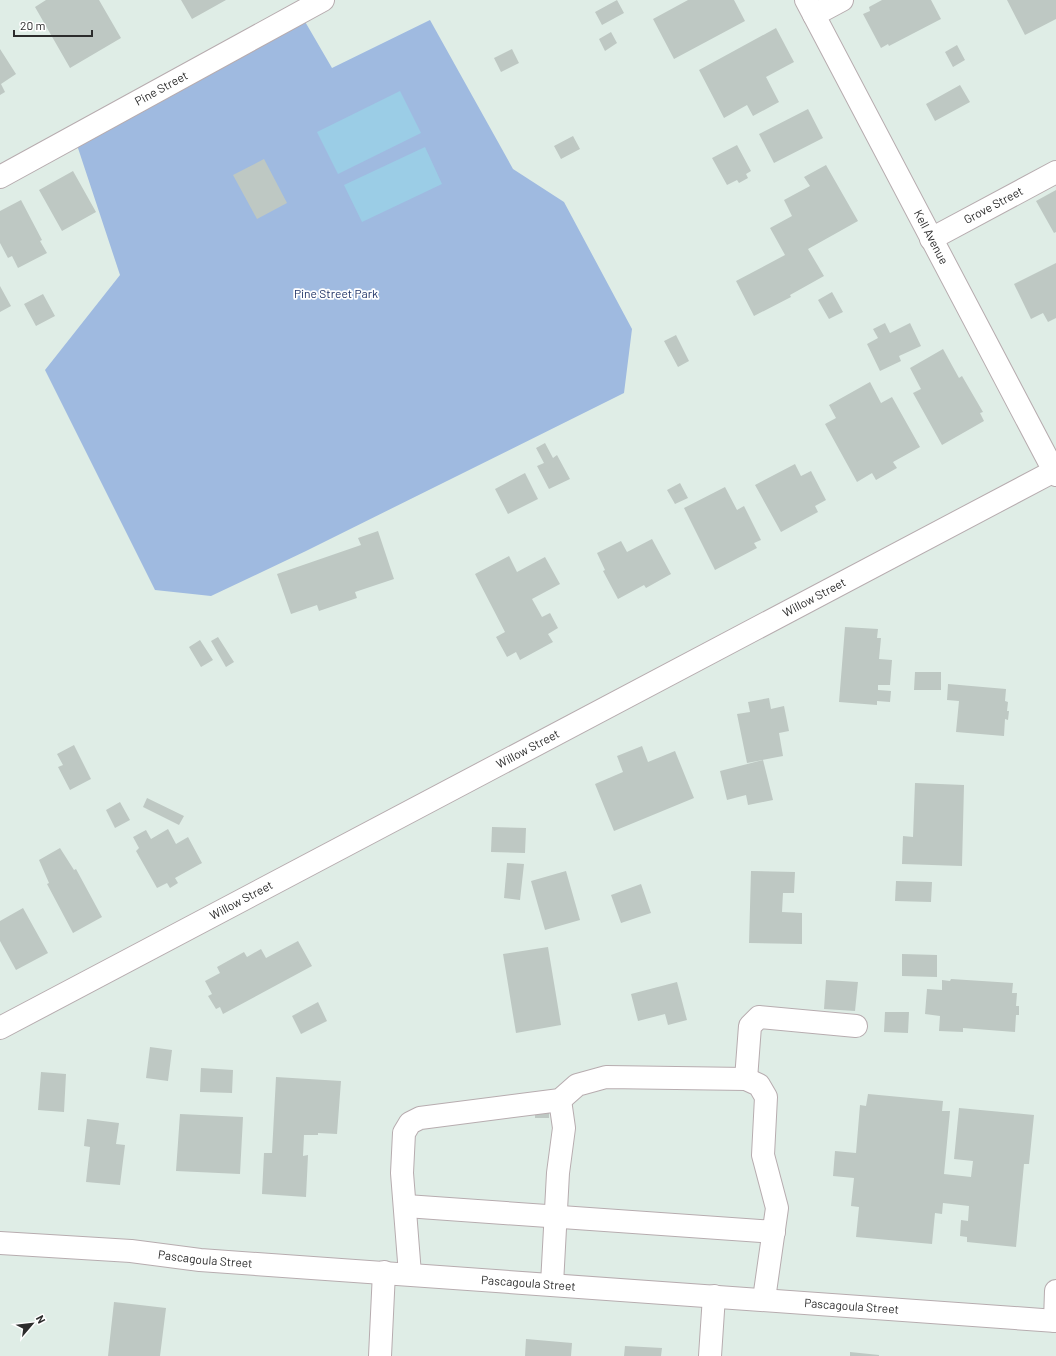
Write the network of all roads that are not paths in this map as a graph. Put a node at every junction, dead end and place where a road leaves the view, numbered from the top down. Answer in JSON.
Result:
{"nodes":[{"id":1,"x":323,"y":0,"type":"edge"},
{"id":2,"x":842,"y":0,"type":"edge"},
{"id":3,"x":810,"y":8,"type":"edge"},
{"id":4,"x":1056,"y":172,"type":"edge"},
{"id":5,"x":0,"y":177,"type":"edge"},
{"id":6,"x":931,"y":239,"type":"junction"},
{"id":7,"x":1055,"y":472,"type":"edge"},
{"id":8,"x":856,"y":1026,"type":"dead end"},
{"id":9,"x":0,"y":1028,"type":"edge"},
{"id":10,"x":746,"y":1079,"type":"junction"},
{"id":11,"x":560,"y":1100,"type":"junction"},
{"id":12,"x":406,"y":1206,"type":"junction"},
{"id":13,"x":556,"y":1217,"type":"junction"},
{"id":14,"x":774,"y":1232,"type":"junction"},
{"id":15,"x":0,"y":1243,"type":"edge"},
{"id":16,"x":384,"y":1272,"type":"junction"},
{"id":17,"x":410,"y":1274,"type":"junction"},
{"id":18,"x":552,"y":1284,"type":"junction"},
{"id":19,"x":1056,"y":1291,"type":"edge"},
{"id":20,"x":714,"y":1296,"type":"junction"},
{"id":21,"x":764,"y":1299,"type":"junction"},
{"id":22,"x":1055,"y":1321,"type":"edge"},
{"id":23,"x":380,"y":1356,"type":"edge"},
{"id":24,"x":710,"y":1356,"type":"edge"}],
"edges":[{"from":1,"to":5,"type":"street","name":"Pine Street"},
{"from":2,"to":3,"type":"street"},
{"from":3,"to":6,"type":"street","name":"Kell Avenue"},
{"from":4,"to":6,"type":"street","name":"Grove Street"},
{"from":6,"to":7,"type":"street","name":"Kell Avenue"},
{"from":7,"to":9,"type":"street","name":"Willow Street"},
{"from":8,"to":10,"type":"street"},
{"from":10,"to":11,"type":"street"},
{"from":10,"to":14,"type":"street"},
{"from":11,"to":12,"type":"street"},
{"from":11,"to":13,"type":"street"},
{"from":12,"to":13,"type":"street"},
{"from":12,"to":17,"type":"street"},
{"from":13,"to":14,"type":"street"},
{"from":13,"to":18,"type":"street"},
{"from":14,"to":21,"type":"street"},
{"from":15,"to":16,"type":"street","name":"Pascagoula Street"},
{"from":16,"to":17,"type":"street","name":"Pascagoula Street"},
{"from":16,"to":23,"type":"street"},
{"from":17,"to":18,"type":"street","name":"Pascagoula Street"},
{"from":18,"to":20,"type":"street","name":"Pascagoula Street"},
{"from":19,"to":22,"type":"street"},
{"from":20,"to":21,"type":"street","name":"Pascagoula Street"},
{"from":20,"to":24,"type":"street"},
{"from":21,"to":22,"type":"street","name":"Pascagoula Street"}]}
